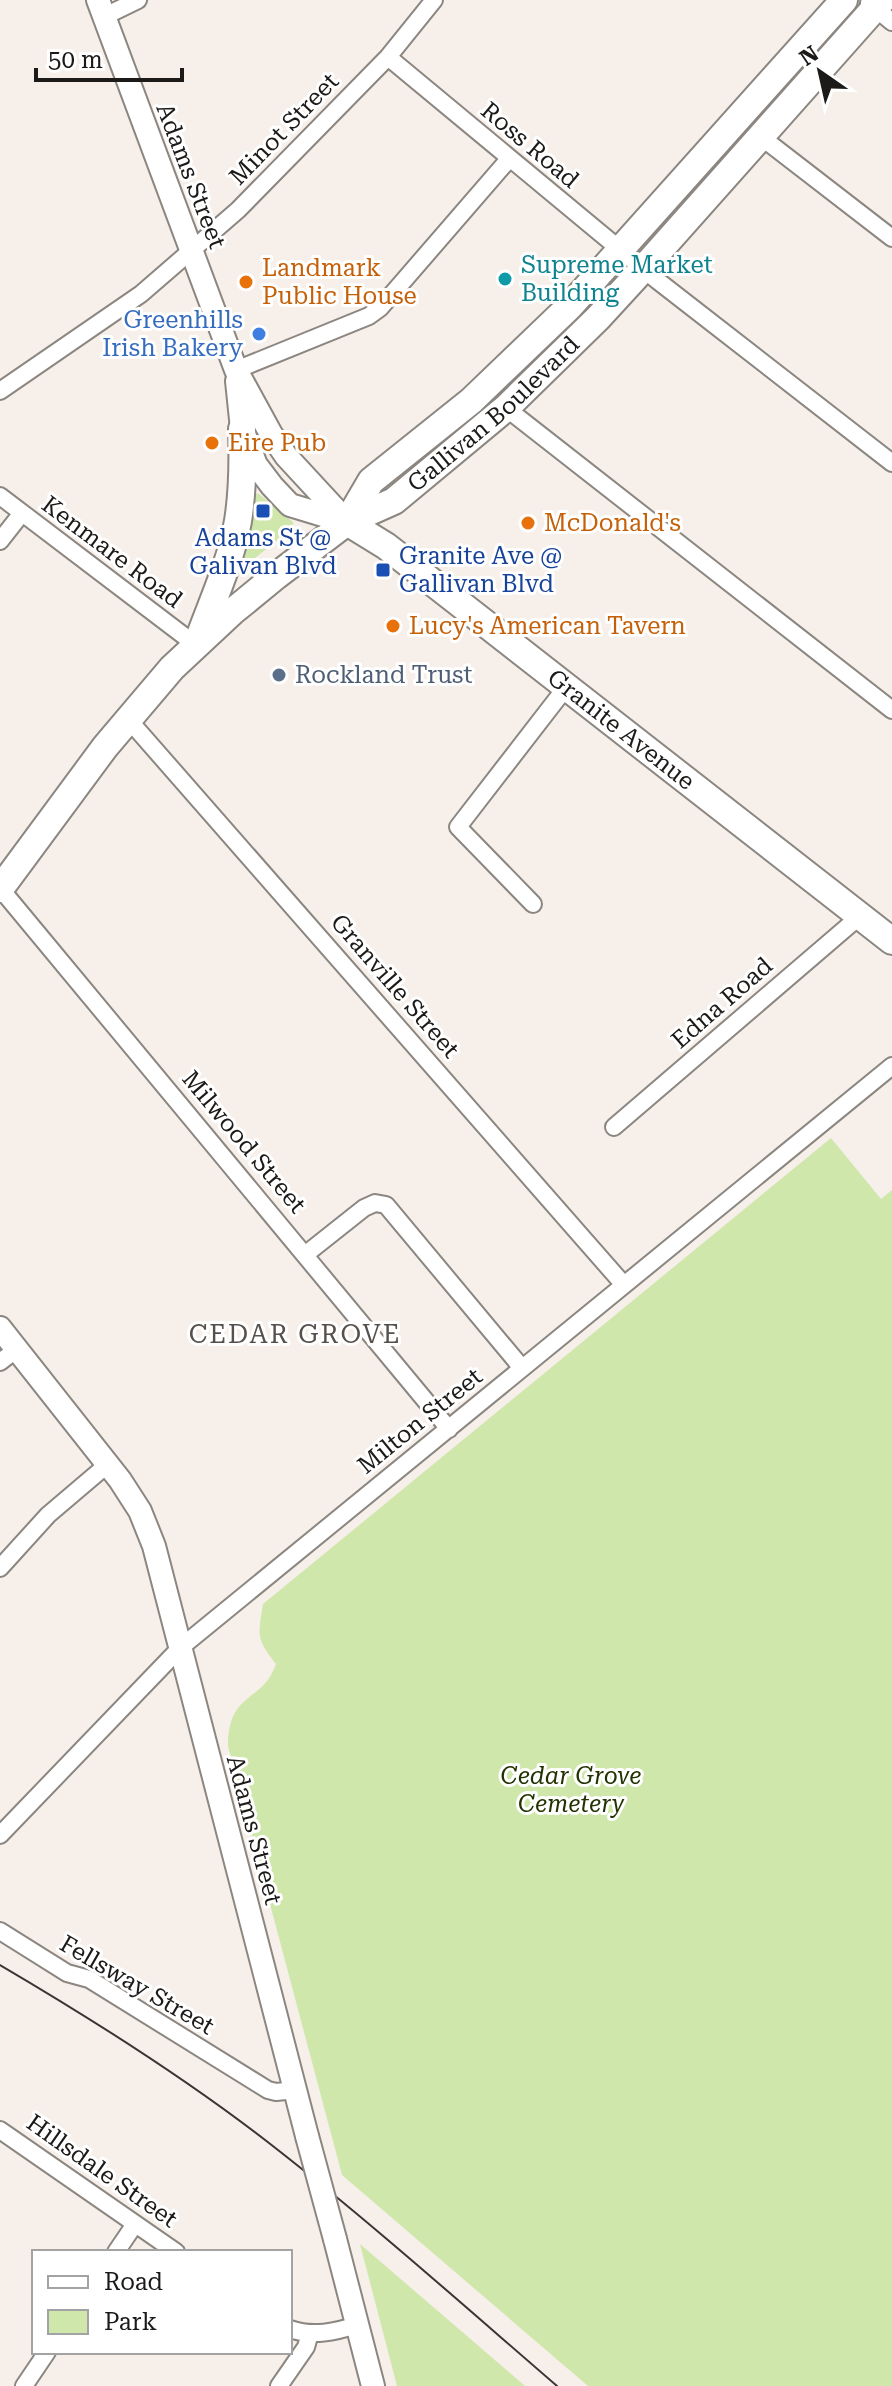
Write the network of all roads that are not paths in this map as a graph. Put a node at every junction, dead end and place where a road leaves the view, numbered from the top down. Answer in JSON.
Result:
{"nodes":[{"id":1,"x":138,"y":0,"type":"edge"},
{"id":2,"x":434,"y":0,"type":"edge"},
{"id":3,"x":844,"y":0,"type":"edge"},
{"id":4,"x":100,"y":8,"type":"edge"},
{"id":5,"x":879,"y":8,"type":"edge"},
{"id":6,"x":388,"y":57,"type":"junction"},
{"id":7,"x":760,"y":136,"type":"junction"},
{"id":8,"x":509,"y":159,"type":"junction"},
{"id":9,"x":892,"y":238,"type":"edge"},
{"id":10,"x":192,"y":250,"type":"junction"},
{"id":11,"x":622,"y":251,"type":"junction"},
{"id":12,"x":643,"y":269,"type":"junction"},
{"id":13,"x":236,"y":370,"type":"junction"},
{"id":14,"x":0,"y":391,"type":"edge"},
{"id":15,"x":506,"y":408,"type":"junction"},
{"id":16,"x":242,"y":429,"type":"junction"},
{"id":17,"x":892,"y":463,"type":"edge"},
{"id":18,"x":0,"y":496,"type":"edge"},
{"id":19,"x":22,"y":513,"type":"junction"},
{"id":20,"x":347,"y":522,"type":"junction"},
{"id":21,"x":0,"y":541,"type":"edge"},
{"id":22,"x":196,"y":645,"type":"junction"},
{"id":23,"x":567,"y":686,"type":"junction"},
{"id":24,"x":892,"y":710,"type":"edge"},
{"id":25,"x":128,"y":719,"type":"junction"},
{"id":26,"x":0,"y":888,"type":"edge"},
{"id":27,"x":533,"y":904,"type":"dead end"},
{"id":28,"x":860,"y":916,"type":"junction"},
{"id":29,"x":892,"y":941,"type":"edge"},
{"id":30,"x":892,"y":1066,"type":"edge"},
{"id":31,"x":614,"y":1127,"type":"dead end"},
{"id":32,"x":306,"y":1254,"type":"junction"},
{"id":33,"x":624,"y":1285,"type":"junction"},
{"id":34,"x":0,"y":1328,"type":"edge"},
{"id":35,"x":8,"y":1355,"type":"edge"},
{"id":36,"x":522,"y":1368,"type":"junction"},
{"id":37,"x":449,"y":1429,"type":"junction"},
{"id":38,"x":108,"y":1464,"type":"junction"},
{"id":39,"x":0,"y":1568,"type":"edge"},
{"id":40,"x":180,"y":1648,"type":"junction"},
{"id":41,"x":0,"y":1835,"type":"edge"},
{"id":42,"x":0,"y":1931,"type":"edge"},
{"id":43,"x":296,"y":2090,"type":"junction"},
{"id":44,"x":0,"y":2130,"type":"edge"},
{"id":45,"x":135,"y":2224,"type":"junction"},
{"id":46,"x":117,"y":2250,"type":"edge"},
{"id":47,"x":173,"y":2250,"type":"edge"},
{"id":48,"x":357,"y":2325,"type":"junction"},
{"id":49,"x":292,"y":2329,"type":"edge"},
{"id":50,"x":310,"y":2333,"type":"junction"},
{"id":51,"x":46,"y":2354,"type":"edge"},
{"id":52,"x":24,"y":2386,"type":"edge"},
{"id":53,"x":279,"y":2386,"type":"edge"},
{"id":54,"x":373,"y":2386,"type":"edge"}],
"edges":[{"from":1,"to":4,"type":"street"},
{"from":2,"to":6,"type":"street","name":"Minot Street"},
{"from":3,"to":11,"type":"highway","name":"Gallivan Boulevard"},
{"from":4,"to":10,"type":"main road","name":"Adams Street"},
{"from":5,"to":7,"type":"highway","name":"Gallivan Boulevard"},
{"from":6,"to":8,"type":"street","name":"Ross Road"},
{"from":6,"to":10,"type":"street","name":"Minot Street"},
{"from":7,"to":9,"type":"street"},
{"from":7,"to":12,"type":"highway","name":"Gallivan Boulevard"},
{"from":8,"to":11,"type":"street","name":"Ross Road"},
{"from":8,"to":13,"type":"street"},
{"from":10,"to":13,"type":"main road","name":"Adams Street"},
{"from":10,"to":14,"type":"street","name":"Minot Street"},
{"from":11,"to":12,"type":"street","name":"Ross Road"},
{"from":11,"to":20,"type":"highway","name":"Gallivan Boulevard"},
{"from":12,"to":15,"type":"highway","name":"Gallivan Boulevard"},
{"from":12,"to":17,"type":"street","name":"Ross Road"},
{"from":13,"to":16,"type":"main road","name":"Adams Street"},
{"from":13,"to":20,"type":"main road","name":"Adams Street"},
{"from":15,"to":20,"type":"highway","name":"Gallivan Boulevard"},
{"from":15,"to":24,"type":"street"},
{"from":16,"to":20,"type":"main road","name":"Adams Street"},
{"from":16,"to":22,"type":"highway"},
{"from":18,"to":19,"type":"street","name":"Kenmare Road"},
{"from":19,"to":21,"type":"street"},
{"from":19,"to":22,"type":"street","name":"Kenmare Road"},
{"from":20,"to":22,"type":"highway","name":"Gallivan Boulevard"},
{"from":20,"to":23,"type":"highway","name":"Granite Avenue"},
{"from":22,"to":25,"type":"highway","name":"Gallivan Boulevard"},
{"from":23,"to":27,"type":"street"},
{"from":23,"to":28,"type":"highway","name":"Granite Avenue"},
{"from":25,"to":26,"type":"highway","name":"Gallivan Boulevard"},
{"from":25,"to":33,"type":"street","name":"Granville Street"},
{"from":26,"to":32,"type":"street","name":"Milwood Street"},
{"from":28,"to":29,"type":"highway","name":"Granite Avenue"},
{"from":28,"to":31,"type":"street","name":"Edna Road"},
{"from":30,"to":33,"type":"street","name":"Milton Street"},
{"from":32,"to":36,"type":"street"},
{"from":32,"to":37,"type":"street","name":"Milwood Street"},
{"from":33,"to":36,"type":"street","name":"Milton Street"},
{"from":34,"to":35,"type":"main road","name":"Adams Street"},
{"from":35,"to":38,"type":"main road","name":"Adams Street"},
{"from":36,"to":37,"type":"street","name":"Milton Street"},
{"from":37,"to":40,"type":"street","name":"Milton Street"},
{"from":38,"to":39,"type":"street"},
{"from":38,"to":40,"type":"main road","name":"Adams Street"},
{"from":40,"to":41,"type":"street","name":"Milton Street"},
{"from":40,"to":43,"type":"main road","name":"Adams Street"},
{"from":42,"to":43,"type":"street","name":"Fellsway Street"},
{"from":43,"to":48,"type":"main road","name":"Adams Street","bridge":true},
{"from":44,"to":45,"type":"street","name":"Hillsdale Street"},
{"from":45,"to":46,"type":"street"},
{"from":45,"to":47,"type":"street","name":"Hillsdale Street"},
{"from":48,"to":50,"type":"street"},
{"from":48,"to":54,"type":"main road","name":"Adams Street"},
{"from":49,"to":50,"type":"street"},
{"from":50,"to":53,"type":"street"},
{"from":51,"to":52,"type":"street"}]}
